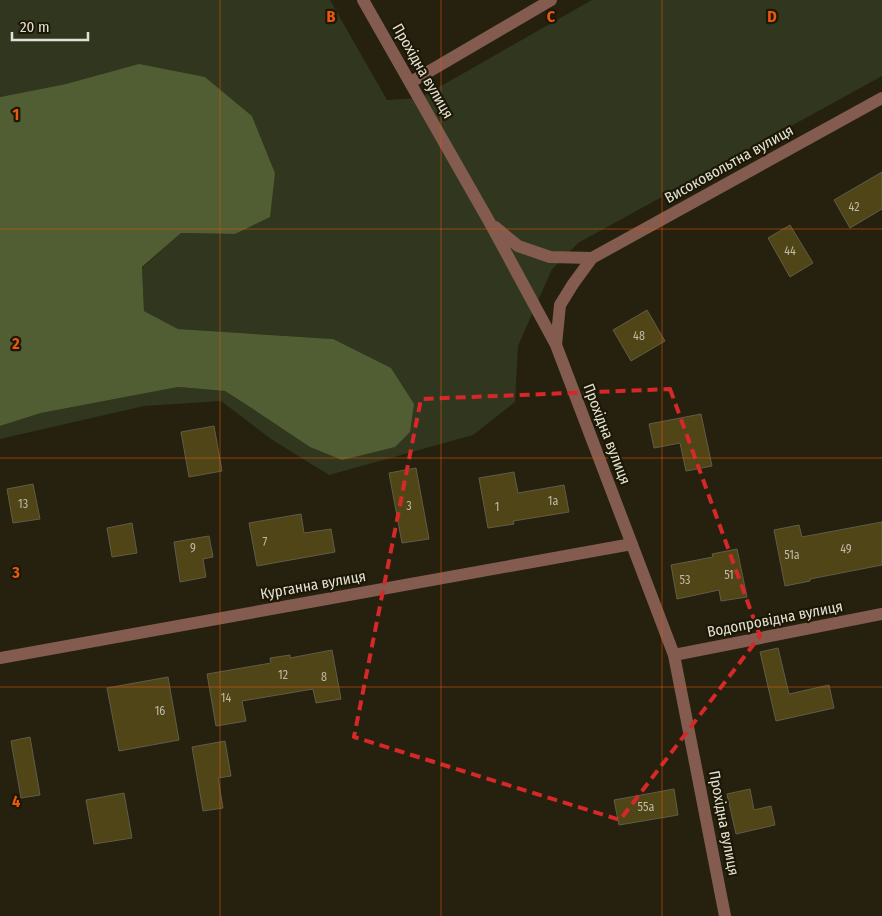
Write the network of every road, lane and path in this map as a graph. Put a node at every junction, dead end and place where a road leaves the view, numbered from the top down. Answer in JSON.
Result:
{"nodes":[{"id":1,"x":363,"y":0,"type":"edge"},
{"id":2,"x":551,"y":0,"type":"edge"},
{"id":3,"x":411,"y":82,"type":"junction"},
{"id":4,"x":882,"y":98,"type":"edge"},
{"id":5,"x":490,"y":223,"type":"junction"},
{"id":6,"x":592,"y":258,"type":"junction"},
{"id":7,"x":556,"y":345,"type":"junction"},
{"id":8,"x":632,"y":544,"type":"junction"},
{"id":9,"x":882,"y":614,"type":"edge"},
{"id":10,"x":674,"y":655,"type":"junction"},
{"id":11,"x":0,"y":658,"type":"edge"},
{"id":12,"x":726,"y":916,"type":"edge"}],
"edges":[{"from":1,"to":3,"type":"street","name":"Прохідна вулиця"},
{"from":2,"to":3,"type":"street"},
{"from":3,"to":5,"type":"street","name":"Прохідна вулиця"},
{"from":4,"to":6,"type":"street","name":"Високовольтна вулиця"},
{"from":5,"to":6,"type":"street"},
{"from":5,"to":7,"type":"street","name":"Прохідна вулиця"},
{"from":6,"to":7,"type":"street","name":"Високовольтна вулиця"},
{"from":7,"to":8,"type":"street","name":"Прохідна вулиця"},
{"from":8,"to":10,"type":"street","name":"Прохідна вулиця"},
{"from":8,"to":11,"type":"street","name":"Курганна вулиця"},
{"from":9,"to":10,"type":"street","name":"Водопровідна вулиця"},
{"from":10,"to":12,"type":"street","name":"Прохідна вулиця"}]}
